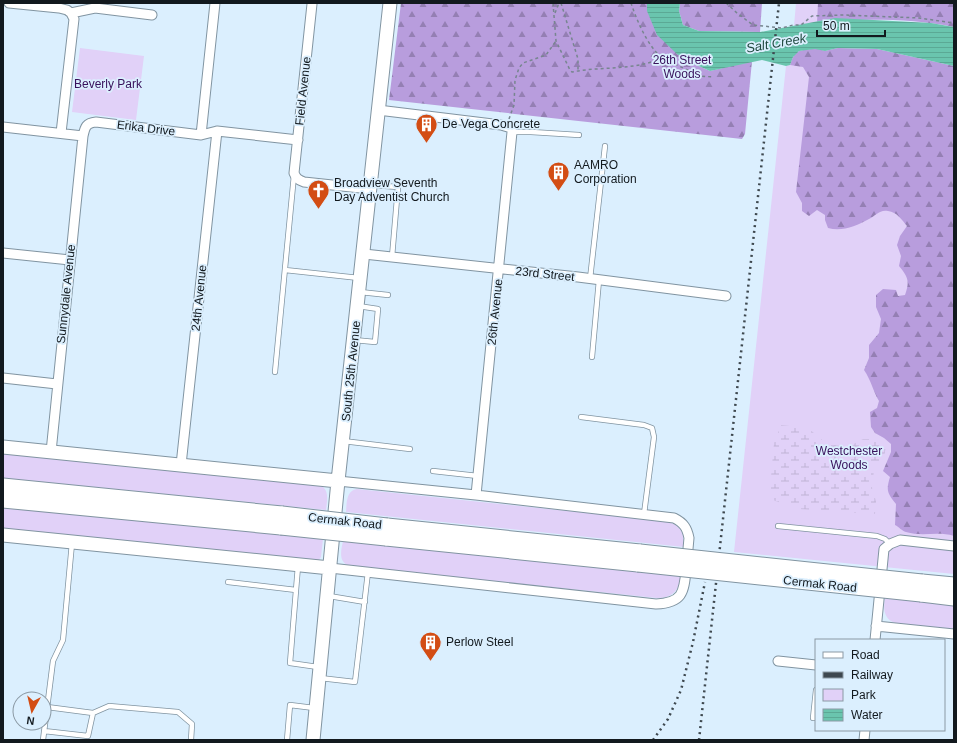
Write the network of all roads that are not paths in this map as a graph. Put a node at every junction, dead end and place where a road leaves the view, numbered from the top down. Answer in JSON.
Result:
{"nodes":[{"id":1,"x":9,"y":3,"type":"edge"},
{"id":2,"x":215,"y":3,"type":"edge"},
{"id":3,"x":390,"y":3,"type":"edge"},
{"id":4,"x":312,"y":4,"type":"dead end"},
{"id":5,"x":71,"y":13,"type":"junction"},
{"id":6,"x":152,"y":15,"type":"dead end"},
{"id":7,"x":378,"y":110,"type":"junction"},
{"id":8,"x":3,"y":127,"type":"edge"},
{"id":9,"x":510,"y":129,"type":"junction"},
{"id":10,"x":217,"y":131,"type":"junction"},
{"id":11,"x":61,"y":133,"type":"junction"},
{"id":12,"x":201,"y":135,"type":"junction"},
{"id":13,"x":579,"y":135,"type":"dead end"},
{"id":14,"x":83,"y":136,"type":"junction"},
{"id":15,"x":298,"y":140,"type":"junction"},
{"id":16,"x":606,"y":146,"type":"dead end"},
{"id":17,"x":295,"y":175,"type":"junction"},
{"id":18,"x":370,"y":187,"type":"junction"},
{"id":19,"x":3,"y":253,"type":"edge"},
{"id":20,"x":364,"y":254,"type":"junction"},
{"id":21,"x":392,"y":257,"type":"junction"},
{"id":22,"x":70,"y":260,"type":"junction"},
{"id":23,"x":499,"y":268,"type":"junction"},
{"id":24,"x":285,"y":270,"type":"junction"},
{"id":25,"x":361,"y":278,"type":"junction"},
{"id":26,"x":595,"y":279,"type":"junction"},
{"id":27,"x":359,"y":292,"type":"junction"},
{"id":28,"x":388,"y":295,"type":"dead end"},
{"id":29,"x":726,"y":296,"type":"dead end"},
{"id":30,"x":358,"y":306,"type":"junction"},
{"id":31,"x":354,"y":340,"type":"junction"},
{"id":32,"x":592,"y":357,"type":"dead end"},
{"id":33,"x":275,"y":372,"type":"dead end"},
{"id":34,"x":3,"y":378,"type":"edge"},
{"id":35,"x":57,"y":384,"type":"junction"},
{"id":36,"x":581,"y":417,"type":"dead end"},
{"id":37,"x":343,"y":441,"type":"junction"},
{"id":38,"x":3,"y":447,"type":"edge"},
{"id":39,"x":410,"y":449,"type":"dead end"},
{"id":40,"x":51,"y":452,"type":"junction"},
{"id":41,"x":181,"y":465,"type":"junction"},
{"id":42,"x":433,"y":471,"type":"dead end"},
{"id":43,"x":478,"y":476,"type":"junction"},
{"id":44,"x":338,"y":482,"type":"junction"},
{"id":45,"x":3,"y":486,"type":"edge"},
{"id":46,"x":476,"y":495,"type":"junction"},
{"id":47,"x":3,"y":500,"type":"edge"},
{"id":48,"x":644,"y":514,"type":"junction"},
{"id":49,"x":281,"y":521,"type":"junction"},
{"id":50,"x":778,"y":526,"type":"dead end"},
{"id":51,"x":3,"y":535,"type":"edge"},
{"id":52,"x":72,"y":542,"type":"junction"},
{"id":53,"x":954,"y":546,"type":"edge"},
{"id":54,"x":887,"y":547,"type":"junction"},
{"id":55,"x":298,"y":565,"type":"junction"},
{"id":56,"x":330,"y":568,"type":"junction"},
{"id":57,"x":368,"y":572,"type":"junction"},
{"id":58,"x":228,"y":582,"type":"dead end"},
{"id":59,"x":954,"y":585,"type":"edge"},
{"id":60,"x":921,"y":588,"type":"junction"},
{"id":61,"x":296,"y":590,"type":"junction"},
{"id":62,"x":327,"y":596,"type":"junction"},
{"id":63,"x":954,"y":598,"type":"edge"},
{"id":64,"x":365,"y":602,"type":"junction"},
{"id":65,"x":876,"y":626,"type":"junction"},
{"id":66,"x":954,"y":634,"type":"edge"},
{"id":67,"x":875,"y":639,"type":"edge"},
{"id":68,"x":778,"y":661,"type":"dead end"},
{"id":69,"x":815,"y":665,"type":"edge"},
{"id":70,"x":319,"y":673,"type":"junction"},
{"id":71,"x":49,"y":691,"type":"edge"},
{"id":72,"x":815,"y":699,"type":"edge"},
{"id":73,"x":52,"y":708,"type":"edge"},
{"id":74,"x":316,"y":708,"type":"junction"},
{"id":75,"x":93,"y":713,"type":"junction"},
{"id":76,"x":815,"y":718,"type":"edge"},
{"id":77,"x":50,"y":731,"type":"edge"},
{"id":78,"x":88,"y":738,"type":"edge"},
{"id":79,"x":190,"y":740,"type":"edge"},
{"id":80,"x":287,"y":740,"type":"edge"},
{"id":81,"x":313,"y":740,"type":"edge"}],
"edges":[{"from":1,"to":5,"type":"street"},
{"from":2,"to":12,"type":"street"},
{"from":3,"to":7,"type":"main road","name":"South 25th Avenue"},
{"from":4,"to":15,"type":"street","name":"Field Avenue"},
{"from":5,"to":6,"type":"street"},
{"from":5,"to":11,"type":"street"},
{"from":7,"to":9,"type":"street"},
{"from":7,"to":18,"type":"main road","name":"South 25th Avenue"},
{"from":8,"to":11,"type":"street"},
{"from":9,"to":13,"type":"lane"},
{"from":9,"to":23,"type":"street","name":"26th Avenue"},
{"from":10,"to":12,"type":"street","name":"Erika Drive"},
{"from":10,"to":15,"type":"street","name":"Erika Drive"},
{"from":10,"to":41,"type":"street","name":"24th Avenue"},
{"from":11,"to":14,"type":"street"},
{"from":12,"to":14,"type":"street","name":"Erika Drive"},
{"from":14,"to":22,"type":"street","name":"Sunnydale Avenue"},
{"from":15,"to":17,"type":"street","name":"Field Avenue"},
{"from":16,"to":26,"type":"lane"},
{"from":17,"to":18,"type":"street"},
{"from":17,"to":24,"type":"lane"},
{"from":18,"to":20,"type":"main road","name":"South 25th Avenue"},
{"from":18,"to":21,"type":"lane"},
{"from":19,"to":22,"type":"street"},
{"from":20,"to":21,"type":"street","name":"23rd Street"},
{"from":20,"to":25,"type":"main road","name":"South 25th Avenue"},
{"from":21,"to":23,"type":"street","name":"23rd Street"},
{"from":22,"to":35,"type":"street","name":"Sunnydale Avenue"},
{"from":23,"to":26,"type":"street","name":"23rd Street"},
{"from":23,"to":43,"type":"street","name":"26th Avenue"},
{"from":24,"to":25,"type":"lane"},
{"from":24,"to":33,"type":"lane"},
{"from":25,"to":27,"type":"main road","name":"South 25th Avenue"},
{"from":26,"to":29,"type":"street","name":"23rd Street"},
{"from":26,"to":32,"type":"lane"},
{"from":27,"to":28,"type":"lane"},
{"from":27,"to":30,"type":"main road","name":"South 25th Avenue"},
{"from":30,"to":31,"type":"main road","name":"South 25th Avenue"},
{"from":30,"to":31,"type":"lane"},
{"from":31,"to":37,"type":"main road","name":"South 25th Avenue"},
{"from":34,"to":35,"type":"street"},
{"from":35,"to":40,"type":"street","name":"Sunnydale Avenue"},
{"from":36,"to":48,"type":"lane"},
{"from":37,"to":39,"type":"lane"},
{"from":37,"to":44,"type":"main road","name":"South 25th Avenue"},
{"from":38,"to":40,"type":"main road"},
{"from":40,"to":41,"type":"main road"},
{"from":41,"to":44,"type":"main road"},
{"from":42,"to":43,"type":"lane"},
{"from":43,"to":46,"type":"street","name":"26th Avenue"},
{"from":44,"to":46,"type":"street"},
{"from":44,"to":56,"type":"main road","name":"South 25th Avenue"},
{"from":45,"to":49,"type":"main road","name":"Cermak Road"},
{"from":46,"to":48,"type":"street"},
{"from":47,"to":49,"type":"main road","name":"Cermak Road"},
{"from":48,"to":57,"type":"street"},
{"from":49,"to":60,"type":"main road","name":"Cermak Road","bridge":true},
{"from":50,"to":54,"type":"lane"},
{"from":51,"to":52,"type":"main road"},
{"from":52,"to":55,"type":"main road"},
{"from":52,"to":71,"type":"lane"},
{"from":53,"to":54,"type":"street"},
{"from":54,"to":65,"type":"street"},
{"from":55,"to":56,"type":"main road"},
{"from":55,"to":61,"type":"lane"},
{"from":56,"to":57,"type":"street"},
{"from":56,"to":62,"type":"main road","name":"South 25th Avenue"},
{"from":57,"to":64,"type":"lane"},
{"from":58,"to":61,"type":"lane"},
{"from":59,"to":60,"type":"main road","name":"Cermak Road"},
{"from":60,"to":63,"type":"main road","name":"Cermak Road"},
{"from":61,"to":70,"type":"lane"},
{"from":62,"to":64,"type":"lane"},
{"from":62,"to":70,"type":"main road","name":"South 25th Avenue"},
{"from":64,"to":70,"type":"lane"},
{"from":65,"to":66,"type":"street"},
{"from":65,"to":67,"type":"street"},
{"from":68,"to":69,"type":"street"},
{"from":70,"to":74,"type":"main road","name":"South 25th Avenue"},
{"from":72,"to":76,"type":"lane"},
{"from":73,"to":75,"type":"lane"},
{"from":74,"to":80,"type":"lane"},
{"from":74,"to":81,"type":"main road","name":"South 25th Avenue"},
{"from":75,"to":78,"type":"lane"},
{"from":75,"to":79,"type":"lane"},
{"from":77,"to":78,"type":"lane"}]}
